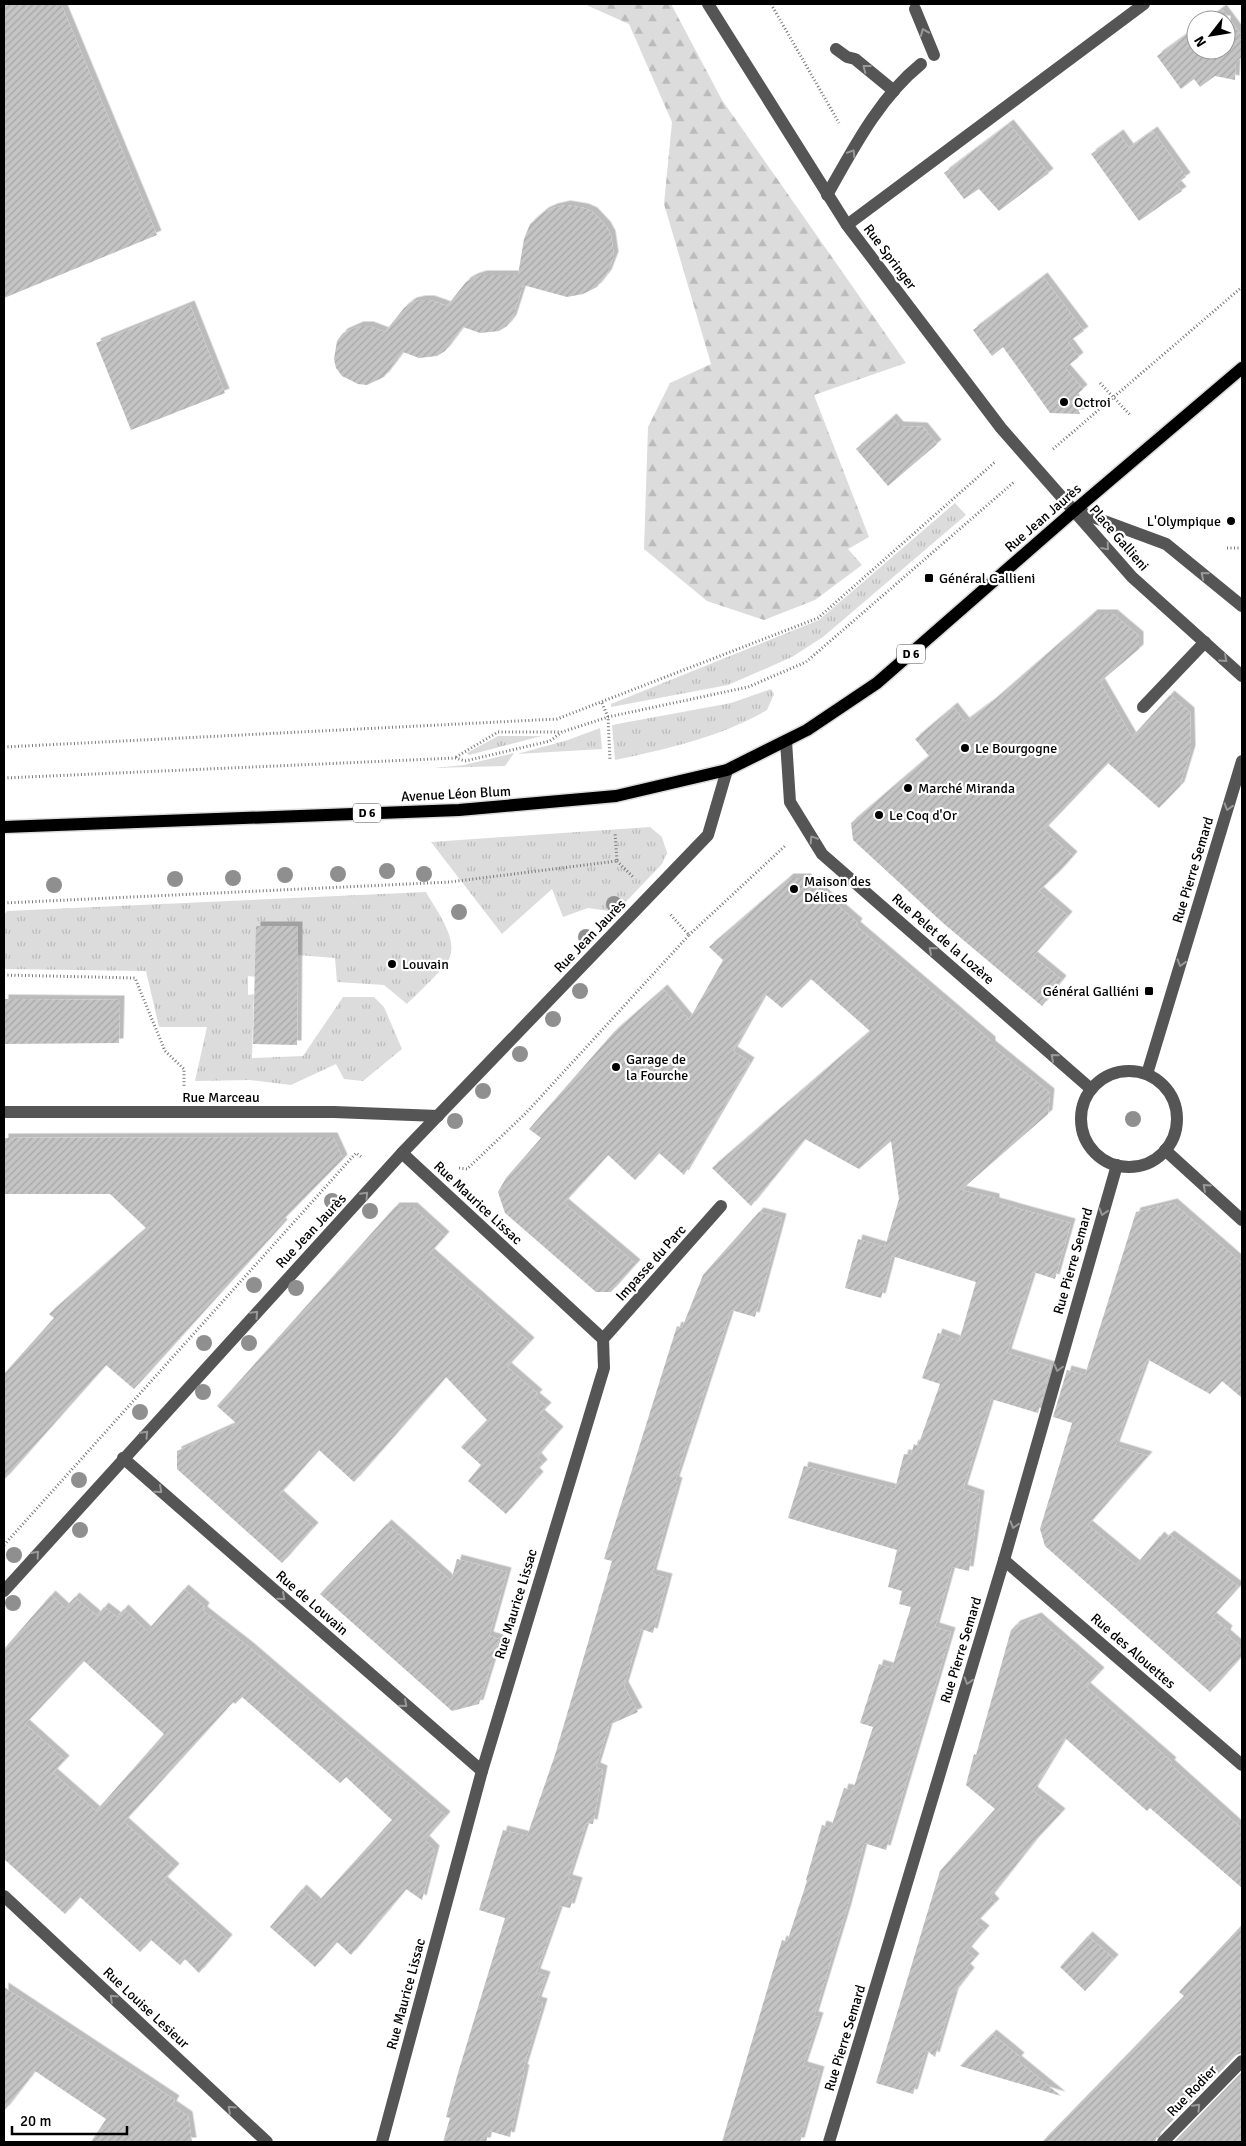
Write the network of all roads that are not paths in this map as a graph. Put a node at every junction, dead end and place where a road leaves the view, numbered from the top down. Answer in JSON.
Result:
{"nodes":[{"id":1,"x":708,"y":4,"type":"edge"},
{"id":2,"x":1144,"y":4,"type":"edge"},
{"id":3,"x":915,"y":9,"type":"dead end"},
{"id":4,"x":836,"y":49,"type":"dead end"},
{"id":5,"x":934,"y":55,"type":"dead end"},
{"id":6,"x":921,"y":64,"type":"dead end"},
{"id":7,"x":894,"y":91,"type":"junction"},
{"id":8,"x":827,"y":195,"type":"junction"},
{"id":9,"x":847,"y":225,"type":"junction"},
{"id":10,"x":1242,"y":368,"type":"edge"},
{"id":11,"x":1075,"y":510,"type":"junction"},
{"id":12,"x":1242,"y":606,"type":"edge"},
{"id":13,"x":1205,"y":642,"type":"junction"},
{"id":14,"x":1242,"y":676,"type":"edge"},
{"id":15,"x":1143,"y":707,"type":"dead end"},
{"id":16,"x":786,"y":740,"type":"junction"},
{"id":17,"x":1242,"y":760,"type":"edge"},
{"id":18,"x":727,"y":770,"type":"junction"},
{"id":19,"x":4,"y":827,"type":"edge"},
{"id":20,"x":1147,"y":1074,"type":"junction"},
{"id":21,"x":1090,"y":1089,"type":"junction"},
{"id":22,"x":4,"y":1112,"type":"edge"},
{"id":23,"x":438,"y":1116,"type":"junction"},
{"id":24,"x":1165,"y":1150,"type":"junction"},
{"id":25,"x":402,"y":1153,"type":"junction"},
{"id":26,"x":1116,"y":1165,"type":"junction"},
{"id":27,"x":721,"y":1206,"type":"dead end"},
{"id":28,"x":1242,"y":1220,"type":"edge"},
{"id":29,"x":603,"y":1339,"type":"junction"},
{"id":30,"x":123,"y":1458,"type":"junction"},
{"id":31,"x":1004,"y":1560,"type":"junction"},
{"id":32,"x":4,"y":1591,"type":"edge"},
{"id":33,"x":1242,"y":1765,"type":"edge"},
{"id":34,"x":482,"y":1771,"type":"junction"},
{"id":35,"x":4,"y":1896,"type":"edge"},
{"id":36,"x":1242,"y":2061,"type":"edge"},
{"id":37,"x":267,"y":2142,"type":"edge"},
{"id":38,"x":382,"y":2142,"type":"edge"},
{"id":39,"x":829,"y":2142,"type":"edge"},
{"id":40,"x":1163,"y":2142,"type":"edge"}],
"edges":[{"from":1,"to":8,"type":"street","name":"Rue Springer"},
{"from":2,"to":9,"type":"street"},
{"from":5,"to":3,"type":"street","one_way":true},
{"from":7,"to":4,"type":"street","one_way":true},
{"from":6,"to":7,"type":"street"},
{"from":8,"to":7,"type":"street","one_way":true},
{"from":8,"to":9,"type":"street","name":"Rue Springer"},
{"from":9,"to":11,"type":"street","name":"Rue Springer"},
{"from":10,"to":11,"type":"main road","name":"Rue Jean Jaurès","number":"D 6"},
{"from":12,"to":11,"type":"street","name":"Place Gallieni","one_way":true},
{"from":11,"to":13,"type":"street","name":"Place Gallieni","one_way":true},
{"from":11,"to":16,"type":"main road","name":"Rue Jean Jaurès","number":"D 6"},
{"from":13,"to":14,"type":"street","name":"Place Gallieni","one_way":true},
{"from":13,"to":15,"type":"street"},
{"from":16,"to":18,"type":"main road","name":"Rue Jean Jaurès","number":"D 6"},
{"from":21,"to":16,"type":"street","name":"Rue Pelet de la Lozère","one_way":true},
{"from":17,"to":20,"type":"street","name":"Rue Pierre Semard","one_way":true},
{"from":18,"to":19,"type":"main road","name":"Avenue Léon Blum","number":"D 6"},
{"from":18,"to":23,"type":"street","name":"Rue Jean Jaurès"},
{"from":20,"to":21,"type":"street"},
{"from":20,"to":24,"type":"street"},
{"from":21,"to":26,"type":"street"},
{"from":22,"to":23,"type":"street","name":"Rue Marceau"},
{"from":23,"to":25,"type":"street","name":"Rue Jean Jaurès"},
{"from":24,"to":26,"type":"street"},
{"from":28,"to":24,"type":"street","one_way":true},
{"from":25,"to":29,"type":"street","name":"Rue Maurice Lissac"},
{"from":30,"to":25,"type":"street","name":"Rue Jean Jaurès","one_way":true},
{"from":26,"to":31,"type":"street","name":"Rue Pierre Semard","one_way":true},
{"from":27,"to":29,"type":"street","name":"Impasse du Parc"},
{"from":29,"to":34,"type":"street","name":"Rue Maurice Lissac"},
{"from":32,"to":30,"type":"street","name":"Rue Jean Jaurès","one_way":true},
{"from":30,"to":34,"type":"street","name":"Rue de Louvain","one_way":true},
{"from":31,"to":33,"type":"street","name":"Rue des Alouettes"},
{"from":31,"to":39,"type":"street","name":"Rue Pierre Semard","one_way":true},
{"from":34,"to":38,"type":"street","name":"Rue Maurice Lissac"},
{"from":37,"to":35,"type":"street","name":"Rue Louise Lesieur","one_way":true},
{"from":40,"to":36,"type":"street","name":"Rue Rodier","one_way":true}]}
